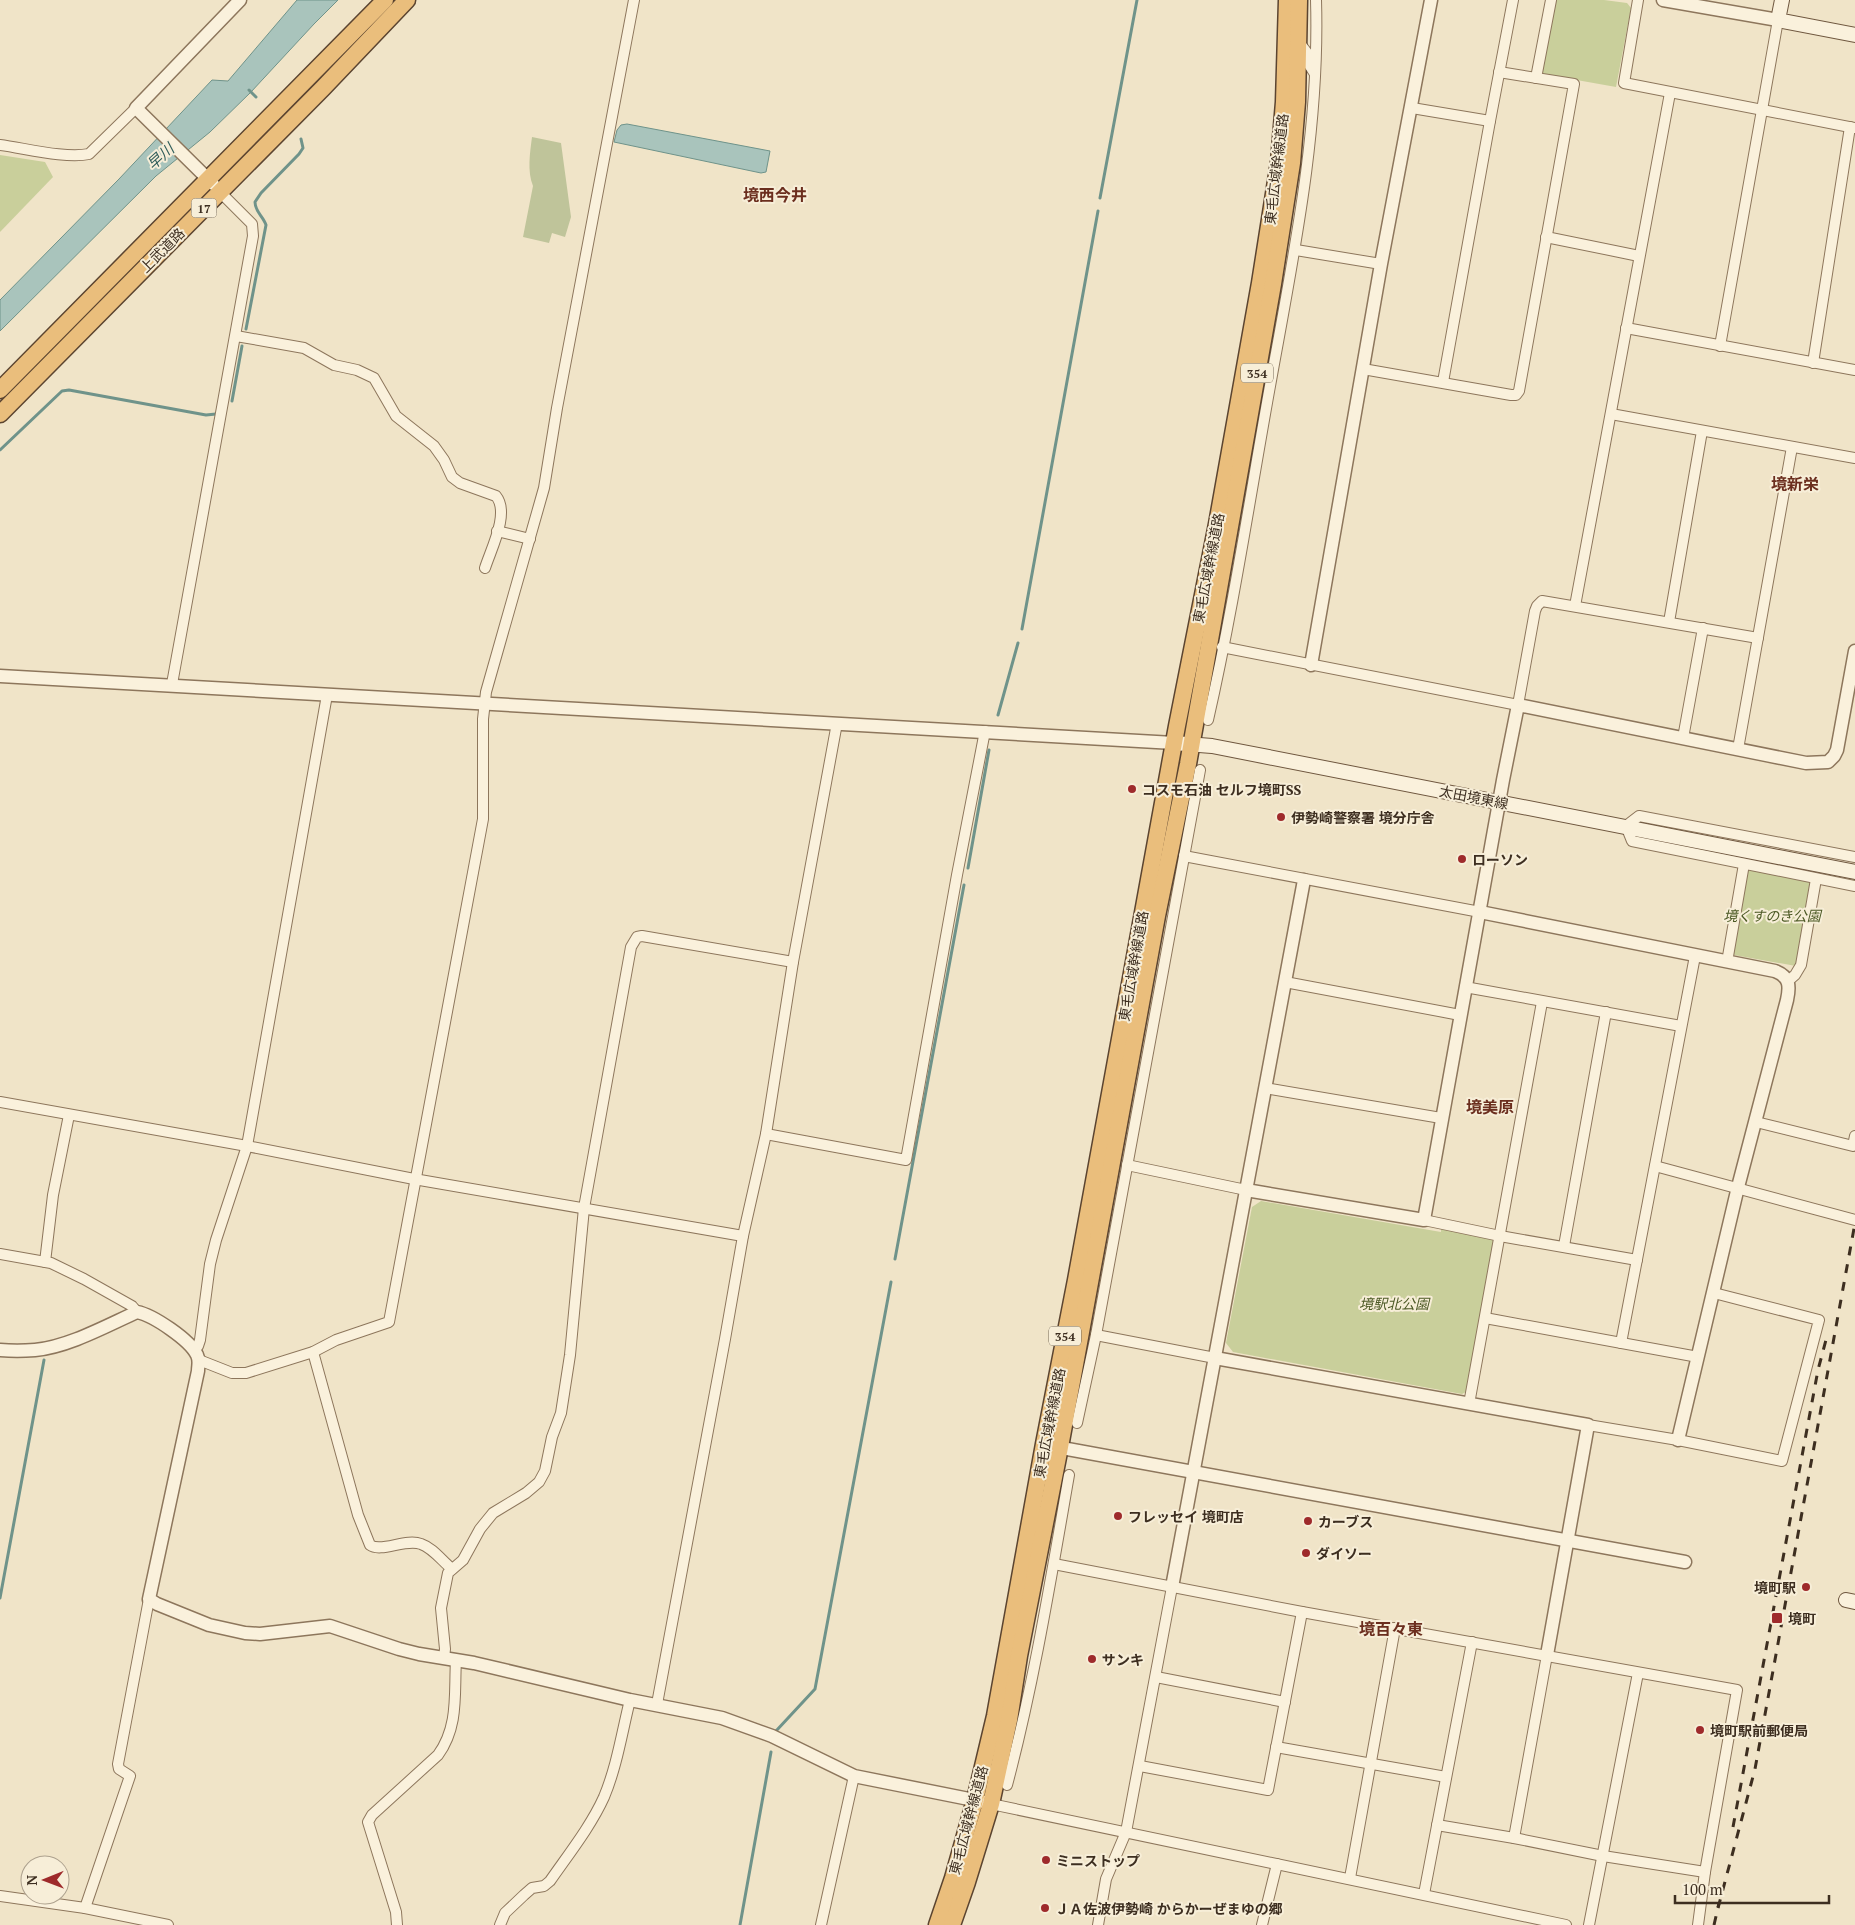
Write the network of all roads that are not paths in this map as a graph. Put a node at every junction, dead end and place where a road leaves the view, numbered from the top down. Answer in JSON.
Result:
{"nodes":[{"id":1,"x":240,"y":0,"type":"edge"},
{"id":2,"x":385,"y":0,"type":"edge"},
{"id":3,"x":407,"y":0,"type":"edge"},
{"id":4,"x":634,"y":0,"type":"edge"},
{"id":5,"x":1287,"y":0,"type":"edge"},
{"id":6,"x":1299,"y":0,"type":"edge"},
{"id":7,"x":1316,"y":0,"type":"edge"},
{"id":8,"x":1431,"y":0,"type":"edge"},
{"id":9,"x":1513,"y":0,"type":"edge"},
{"id":10,"x":1551,"y":0,"type":"edge"},
{"id":11,"x":1638,"y":0,"type":"edge"},
{"id":12,"x":1663,"y":0,"type":"edge"},
{"id":13,"x":1782,"y":0,"type":"edge"},
{"id":14,"x":1692,"y":3,"type":"edge"},
{"id":15,"x":1778,"y":20,"type":"junction"},
{"id":16,"x":1855,"y":35,"type":"edge"},
{"id":17,"x":1299,"y":42,"type":"junction"},
{"id":18,"x":1499,"y":72,"type":"junction"},
{"id":19,"x":1315,"y":74,"type":"junction"},
{"id":20,"x":1536,"y":78,"type":"junction"},
{"id":21,"x":1670,"y":93,"type":"junction"},
{"id":22,"x":136,"y":108,"type":"junction"},
{"id":23,"x":1412,"y":108,"type":"junction"},
{"id":24,"x":1762,"y":111,"type":"junction"},
{"id":25,"x":1490,"y":121,"type":"junction"},
{"id":26,"x":1852,"y":127,"type":"edge"},
{"id":27,"x":0,"y":145,"type":"edge"},
{"id":28,"x":203,"y":174,"type":"junction"},
{"id":29,"x":220,"y":192,"type":"junction"},
{"id":30,"x":1546,"y":237,"type":"junction"},
{"id":31,"x":1296,"y":250,"type":"junction"},
{"id":32,"x":1640,"y":256,"type":"junction"},
{"id":33,"x":1381,"y":264,"type":"junction"},
{"id":34,"x":1626,"y":328,"type":"junction"},
{"id":35,"x":236,"y":336,"type":"junction"},
{"id":36,"x":1720,"y":346,"type":"junction"},
{"id":37,"x":1813,"y":363,"type":"junction"},
{"id":38,"x":1363,"y":369,"type":"junction"},
{"id":39,"x":1855,"y":370,"type":"edge"},
{"id":40,"x":1444,"y":382,"type":"junction"},
{"id":41,"x":0,"y":390,"type":"edge"},
{"id":42,"x":0,"y":414,"type":"edge"},
{"id":43,"x":1611,"y":414,"type":"junction"},
{"id":44,"x":1702,"y":431,"type":"junction"},
{"id":45,"x":1792,"y":447,"type":"junction"},
{"id":46,"x":1855,"y":458,"type":"edge"},
{"id":47,"x":1249,"y":502,"type":"junction"},
{"id":48,"x":1230,"y":526,"type":"junction"},
{"id":49,"x":498,"y":531,"type":"junction"},
{"id":50,"x":530,"y":539,"type":"junction"},
{"id":51,"x":485,"y":568,"type":"dead end"},
{"id":52,"x":1576,"y":606,"type":"junction"},
{"id":53,"x":1668,"y":622,"type":"junction"},
{"id":54,"x":1703,"y":628,"type":"junction"},
{"id":55,"x":1758,"y":638,"type":"junction"},
{"id":56,"x":1222,"y":647,"type":"junction"},
{"id":57,"x":1855,"y":651,"type":"edge"},
{"id":58,"x":1311,"y":665,"type":"junction"},
{"id":59,"x":0,"y":676,"type":"edge"},
{"id":60,"x":172,"y":684,"type":"junction"},
{"id":61,"x":327,"y":695,"type":"junction"},
{"id":62,"x":485,"y":703,"type":"junction"},
{"id":63,"x":1518,"y":705,"type":"junction"},
{"id":64,"x":1208,"y":720,"type":"dead end"},
{"id":65,"x":836,"y":723,"type":"junction"},
{"id":66,"x":985,"y":731,"type":"junction"},
{"id":67,"x":1683,"y":738,"type":"junction"},
{"id":68,"x":1174,"y":742,"type":"junction"},
{"id":69,"x":1191,"y":744,"type":"junction"},
{"id":70,"x":1738,"y":748,"type":"junction"},
{"id":71,"x":1200,"y":770,"type":"dead end"},
{"id":72,"x":1500,"y":802,"type":"junction"},
{"id":73,"x":1626,"y":826,"type":"junction"},
{"id":74,"x":1184,"y":856,"type":"junction"},
{"id":75,"x":1855,"y":857,"type":"edge"},
{"id":76,"x":1744,"y":864,"type":"junction"},
{"id":77,"x":1855,"y":872,"type":"edge"},
{"id":78,"x":1816,"y":879,"type":"junction"},
{"id":79,"x":1304,"y":880,"type":"junction"},
{"id":80,"x":1855,"y":886,"type":"edge"},
{"id":81,"x":1480,"y":912,"type":"junction"},
{"id":82,"x":1157,"y":916,"type":"junction"},
{"id":83,"x":1167,"y":946,"type":"junction"},
{"id":84,"x":1695,"y":956,"type":"junction"},
{"id":85,"x":793,"y":962,"type":"junction"},
{"id":86,"x":1726,"y":962,"type":"junction"},
{"id":87,"x":1788,"y":980,"type":"junction"},
{"id":88,"x":1285,"y":982,"type":"junction"},
{"id":89,"x":1465,"y":987,"type":"junction"},
{"id":90,"x":1542,"y":1002,"type":"junction"},
{"id":91,"x":1606,"y":1012,"type":"junction"},
{"id":92,"x":1460,"y":1015,"type":"junction"},
{"id":93,"x":1681,"y":1026,"type":"junction"},
{"id":94,"x":1265,"y":1088,"type":"junction"},
{"id":95,"x":0,"y":1102,"type":"edge"},
{"id":96,"x":69,"y":1115,"type":"junction"},
{"id":97,"x":1441,"y":1118,"type":"junction"},
{"id":98,"x":1756,"y":1122,"type":"junction"},
{"id":99,"x":766,"y":1134,"type":"junction"},
{"id":100,"x":1855,"y":1136,"type":"edge"},
{"id":101,"x":247,"y":1146,"type":"junction"},
{"id":102,"x":1127,"y":1165,"type":"junction"},
{"id":103,"x":1655,"y":1166,"type":"junction"},
{"id":104,"x":414,"y":1179,"type":"junction"},
{"id":105,"x":1738,"y":1187,"type":"junction"},
{"id":106,"x":1246,"y":1190,"type":"junction"},
{"id":107,"x":584,"y":1208,"type":"junction"},
{"id":108,"x":1424,"y":1220,"type":"junction"},
{"id":109,"x":1855,"y":1220,"type":"edge"},
{"id":110,"x":743,"y":1236,"type":"junction"},
{"id":111,"x":1500,"y":1236,"type":"junction"},
{"id":112,"x":1564,"y":1246,"type":"junction"},
{"id":113,"x":0,"y":1254,"type":"edge"},
{"id":114,"x":1637,"y":1260,"type":"junction"},
{"id":115,"x":45,"y":1262,"type":"junction"},
{"id":116,"x":1108,"y":1266,"type":"junction"},
{"id":117,"x":1090,"y":1281,"type":"junction"},
{"id":118,"x":1714,"y":1293,"type":"junction"},
{"id":119,"x":136,"y":1312,"type":"junction"},
{"id":120,"x":1485,"y":1318,"type":"junction"},
{"id":121,"x":1096,"y":1335,"type":"junction"},
{"id":122,"x":1622,"y":1344,"type":"junction"},
{"id":123,"x":0,"y":1350,"type":"edge"},
{"id":124,"x":313,"y":1352,"type":"junction"},
{"id":125,"x":197,"y":1355,"type":"junction"},
{"id":126,"x":1698,"y":1357,"type":"junction"},
{"id":127,"x":1215,"y":1358,"type":"junction"},
{"id":128,"x":1469,"y":1404,"type":"junction"},
{"id":129,"x":1078,"y":1423,"type":"dead end"},
{"id":130,"x":1588,"y":1425,"type":"junction"},
{"id":131,"x":1678,"y":1440,"type":"junction"},
{"id":132,"x":1052,"y":1446,"type":"junction"},
{"id":133,"x":1194,"y":1473,"type":"junction"},
{"id":134,"x":1069,"y":1474,"type":"dead end"},
{"id":135,"x":1046,"y":1524,"type":"junction"},
{"id":136,"x":1058,"y":1538,"type":"junction"},
{"id":137,"x":1568,"y":1541,"type":"junction"},
{"id":138,"x":1685,"y":1562,"type":"dead end"},
{"id":139,"x":1054,"y":1564,"type":"junction"},
{"id":140,"x":452,"y":1569,"type":"junction"},
{"id":141,"x":1172,"y":1586,"type":"junction"},
{"id":142,"x":149,"y":1599,"type":"junction"},
{"id":143,"x":1302,"y":1612,"type":"junction"},
{"id":144,"x":1396,"y":1628,"type":"junction"},
{"id":145,"x":1472,"y":1642,"type":"junction"},
{"id":146,"x":1038,"y":1646,"type":"junction"},
{"id":147,"x":1547,"y":1655,"type":"junction"},
{"id":148,"x":1019,"y":1656,"type":"junction"},
{"id":149,"x":450,"y":1659,"type":"junction"},
{"id":150,"x":1638,"y":1673,"type":"junction"},
{"id":151,"x":1156,"y":1677,"type":"junction"},
{"id":152,"x":630,"y":1700,"type":"junction"},
{"id":153,"x":1285,"y":1702,"type":"junction"},
{"id":154,"x":657,"y":1704,"type":"junction"},
{"id":155,"x":1276,"y":1747,"type":"junction"},
{"id":156,"x":1370,"y":1764,"type":"junction"},
{"id":157,"x":1140,"y":1766,"type":"junction"},
{"id":158,"x":854,"y":1776,"type":"junction"},
{"id":159,"x":1446,"y":1777,"type":"junction"},
{"id":160,"x":1007,"y":1785,"type":"dead end"},
{"id":161,"x":975,"y":1800,"type":"junction"},
{"id":162,"x":991,"y":1804,"type":"junction"},
{"id":163,"x":1438,"y":1825,"type":"junction"},
{"id":164,"x":1126,"y":1832,"type":"junction"},
{"id":165,"x":1514,"y":1838,"type":"junction"},
{"id":166,"x":1603,"y":1856,"type":"junction"},
{"id":167,"x":1277,"y":1864,"type":"junction"},
{"id":168,"x":1704,"y":1872,"type":"junction"},
{"id":169,"x":1350,"y":1878,"type":"junction"},
{"id":170,"x":1424,"y":1894,"type":"junction"},
{"id":171,"x":0,"y":1896,"type":"edge"},
{"id":172,"x":85,"y":1908,"type":"junction"},
{"id":173,"x":168,"y":1925,"type":"edge"},
{"id":174,"x":397,"y":1925,"type":"edge"},
{"id":175,"x":500,"y":1925,"type":"edge"},
{"id":176,"x":821,"y":1925,"type":"edge"},
{"id":177,"x":937,"y":1925,"type":"edge"},
{"id":178,"x":952,"y":1925,"type":"edge"},
{"id":179,"x":1098,"y":1925,"type":"edge"},
{"id":180,"x":1262,"y":1925,"type":"edge"},
{"id":181,"x":1566,"y":1925,"type":"edge"},
{"id":182,"x":1589,"y":1925,"type":"edge"},
{"id":183,"x":1698,"y":1925,"type":"edge"}],
"edges":[{"from":1,"to":22,"type":"street"},
{"from":2,"to":28,"type":"highway","name":"上武道路","number":"17"},
{"from":3,"to":29,"type":"highway","name":"上武道路","number":"17"},
{"from":4,"to":50,"type":"street"},
{"from":5,"to":68,"type":"highway","name":"東毛広域幹線道路","number":"354"},
{"from":6,"to":17,"type":"highway","name":"東毛広域幹線道路","number":"354"},
{"from":7,"to":19,"type":"street"},
{"from":8,"to":23,"type":"street"},
{"from":9,"to":18,"type":"street"},
{"from":10,"to":20,"type":"street"},
{"from":11,"to":21,"type":"street"},
{"from":12,"to":14,"type":"street"},
{"from":13,"to":15,"type":"main road"},
{"from":14,"to":15,"type":"street"},
{"from":15,"to":16,"type":"main road"},
{"from":15,"to":24,"type":"street"},
{"from":17,"to":19,"type":"street"},
{"from":17,"to":48,"type":"highway","name":"東毛広域幹線道路","number":"354"},
{"from":18,"to":20,"type":"street"},
{"from":18,"to":25,"type":"street"},
{"from":19,"to":31,"type":"street"},
{"from":20,"to":30,"type":"street"},
{"from":21,"to":24,"type":"street"},
{"from":21,"to":32,"type":"street"},
{"from":22,"to":27,"type":"street"},
{"from":22,"to":28,"type":"street"},
{"from":23,"to":25,"type":"street"},
{"from":23,"to":33,"type":"street"},
{"from":24,"to":26,"type":"street"},
{"from":24,"to":36,"type":"street"},
{"from":25,"to":40,"type":"street"},
{"from":26,"to":37,"type":"street"},
{"from":28,"to":29,"type":"street"},
{"from":28,"to":41,"type":"highway","name":"上武道路","number":"17"},
{"from":29,"to":35,"type":"street"},
{"from":29,"to":42,"type":"highway","name":"上武道路","number":"17"},
{"from":30,"to":32,"type":"street"},
{"from":30,"to":40,"type":"street"},
{"from":31,"to":33,"type":"street"},
{"from":31,"to":47,"type":"street"},
{"from":32,"to":34,"type":"street"},
{"from":33,"to":38,"type":"street"},
{"from":34,"to":36,"type":"street"},
{"from":34,"to":43,"type":"street"},
{"from":35,"to":49,"type":"street"},
{"from":35,"to":60,"type":"street"},
{"from":36,"to":37,"type":"street"},
{"from":37,"to":39,"type":"street"},
{"from":38,"to":40,"type":"street"},
{"from":38,"to":58,"type":"street"},
{"from":43,"to":44,"type":"street"},
{"from":43,"to":52,"type":"street"},
{"from":44,"to":45,"type":"street"},
{"from":44,"to":53,"type":"street"},
{"from":45,"to":46,"type":"street"},
{"from":45,"to":55,"type":"street"},
{"from":47,"to":48,"type":"street"},
{"from":47,"to":56,"type":"street"},
{"from":48,"to":69,"type":"highway","name":"東毛広域幹線道路","number":"354"},
{"from":49,"to":50,"type":"street"},
{"from":49,"to":51,"type":"street"},
{"from":50,"to":62,"type":"street"},
{"from":52,"to":53,"type":"street"},
{"from":52,"to":63,"type":"street"},
{"from":53,"to":54,"type":"street"},
{"from":54,"to":55,"type":"street"},
{"from":54,"to":67,"type":"street"},
{"from":55,"to":70,"type":"street"},
{"from":56,"to":58,"type":"street"},
{"from":56,"to":64,"type":"street"},
{"from":57,"to":70,"type":"street"},
{"from":58,"to":63,"type":"street"},
{"from":59,"to":60,"type":"street"},
{"from":60,"to":61,"type":"street"},
{"from":61,"to":62,"type":"street"},
{"from":61,"to":101,"type":"street"},
{"from":62,"to":65,"type":"street"},
{"from":62,"to":104,"type":"street"},
{"from":63,"to":67,"type":"street"},
{"from":63,"to":72,"type":"street"},
{"from":65,"to":66,"type":"street"},
{"from":65,"to":85,"type":"street"},
{"from":66,"to":68,"type":"street"},
{"from":66,"to":99,"type":"street"},
{"from":67,"to":70,"type":"street"},
{"from":68,"to":69,"type":"main road","name":"太田境東線"},
{"from":68,"to":132,"type":"highway","name":"東毛広域幹線道路","number":"354"},
{"from":69,"to":72,"type":"main road","name":"太田境東線"},
{"from":69,"to":82,"type":"highway","name":"東毛広域幹線道路","number":"354"},
{"from":71,"to":74,"type":"street"},
{"from":72,"to":73,"type":"main road","name":"太田境東線"},
{"from":72,"to":81,"type":"street"},
{"from":73,"to":75,"type":"street"},
{"from":73,"to":76,"type":"street"},
{"from":73,"to":77,"type":"main road","name":"太田境東線"},
{"from":74,"to":79,"type":"street"},
{"from":74,"to":83,"type":"street"},
{"from":76,"to":78,"type":"street"},
{"from":76,"to":86,"type":"street"},
{"from":78,"to":80,"type":"street"},
{"from":78,"to":87,"type":"street"},
{"from":79,"to":81,"type":"street"},
{"from":79,"to":88,"type":"street"},
{"from":81,"to":84,"type":"street"},
{"from":81,"to":89,"type":"street"},
{"from":82,"to":83,"type":"street"},
{"from":82,"to":117,"type":"highway","name":"東毛広域幹線道路","number":"354"},
{"from":83,"to":102,"type":"street"},
{"from":84,"to":86,"type":"street"},
{"from":84,"to":93,"type":"street"},
{"from":85,"to":99,"type":"street"},
{"from":85,"to":107,"type":"street"},
{"from":86,"to":87,"type":"street"},
{"from":87,"to":98,"type":"street"},
{"from":88,"to":92,"type":"street"},
{"from":88,"to":94,"type":"street"},
{"from":89,"to":90,"type":"street"},
{"from":89,"to":92,"type":"street"},
{"from":90,"to":91,"type":"street"},
{"from":90,"to":111,"type":"street"},
{"from":91,"to":93,"type":"street"},
{"from":91,"to":112,"type":"street"},
{"from":92,"to":97,"type":"street"},
{"from":93,"to":103,"type":"street"},
{"from":94,"to":97,"type":"street"},
{"from":94,"to":106,"type":"street"},
{"from":95,"to":96,"type":"street"},
{"from":96,"to":101,"type":"street"},
{"from":96,"to":115,"type":"street"},
{"from":97,"to":108,"type":"street"},
{"from":98,"to":100,"type":"street"},
{"from":98,"to":105,"type":"street"},
{"from":99,"to":110,"type":"street"},
{"from":101,"to":104,"type":"street"},
{"from":101,"to":125,"type":"street"},
{"from":102,"to":106,"type":"street"},
{"from":102,"to":116,"type":"street"},
{"from":103,"to":105,"type":"street"},
{"from":103,"to":114,"type":"street"},
{"from":104,"to":107,"type":"street"},
{"from":104,"to":124,"type":"street"},
{"from":105,"to":109,"type":"street"},
{"from":105,"to":118,"type":"street"},
{"from":106,"to":108,"type":"street"},
{"from":106,"to":127,"type":"street"},
{"from":107,"to":110,"type":"street"},
{"from":107,"to":140,"type":"street"},
{"from":108,"to":111,"type":"street"},
{"from":110,"to":154,"type":"street"},
{"from":111,"to":112,"type":"street"},
{"from":111,"to":120,"type":"street"},
{"from":112,"to":114,"type":"street"},
{"from":113,"to":115,"type":"street"},
{"from":114,"to":122,"type":"street"},
{"from":115,"to":119,"type":"street"},
{"from":116,"to":117,"type":"street"},
{"from":116,"to":121,"type":"street"},
{"from":117,"to":132,"type":"highway","name":"東毛広域幹線道路","number":"354"},
{"from":118,"to":126,"type":"street"},
{"from":118,"to":131,"type":"street"},
{"from":119,"to":123,"type":"street"},
{"from":119,"to":125,"type":"street"},
{"from":120,"to":122,"type":"street"},
{"from":120,"to":128,"type":"street"},
{"from":121,"to":127,"type":"street"},
{"from":121,"to":129,"type":"street"},
{"from":122,"to":126,"type":"street"},
{"from":124,"to":125,"type":"street"},
{"from":124,"to":140,"type":"street"},
{"from":125,"to":142,"type":"street"},
{"from":126,"to":131,"type":"street"},
{"from":127,"to":128,"type":"street"},
{"from":127,"to":133,"type":"street"},
{"from":128,"to":130,"type":"street"},
{"from":130,"to":131,"type":"street"},
{"from":130,"to":137,"type":"street"},
{"from":132,"to":133,"type":"street"},
{"from":132,"to":135,"type":"highway","name":"東毛広域幹線道路","number":"354"},
{"from":132,"to":161,"type":"highway","name":"東毛広域幹線道路","number":"354"},
{"from":133,"to":137,"type":"street"},
{"from":133,"to":141,"type":"street"},
{"from":134,"to":136,"type":"street"},
{"from":135,"to":136,"type":"street"},
{"from":135,"to":148,"type":"highway","name":"東毛広域幹線道路","number":"354"},
{"from":136,"to":139,"type":"street"},
{"from":137,"to":138,"type":"street"},
{"from":137,"to":147,"type":"street"},
{"from":139,"to":141,"type":"street"},
{"from":139,"to":146,"type":"street"},
{"from":140,"to":149,"type":"street"},
{"from":141,"to":143,"type":"street"},
{"from":141,"to":151,"type":"street"},
{"from":142,"to":149,"type":"street"},
{"from":142,"to":172,"type":"street"},
{"from":143,"to":144,"type":"street"},
{"from":143,"to":153,"type":"street"},
{"from":144,"to":145,"type":"street"},
{"from":144,"to":156,"type":"street"},
{"from":145,"to":147,"type":"street"},
{"from":145,"to":159,"type":"street"},
{"from":146,"to":148,"type":"street"},
{"from":146,"to":160,"type":"street"},
{"from":147,"to":150,"type":"street"},
{"from":147,"to":165,"type":"street"},
{"from":148,"to":162,"type":"highway","name":"東毛広域幹線道路","number":"354"},
{"from":149,"to":152,"type":"street"},
{"from":149,"to":174,"type":"street"},
{"from":150,"to":166,"type":"street"},
{"from":150,"to":168,"type":"street"},
{"from":151,"to":153,"type":"street"},
{"from":151,"to":157,"type":"street"},
{"from":152,"to":154,"type":"street"},
{"from":152,"to":175,"type":"street"},
{"from":153,"to":155,"type":"street"},
{"from":154,"to":158,"type":"street"},
{"from":155,"to":156,"type":"street"},
{"from":155,"to":157,"type":"street"},
{"from":156,"to":159,"type":"street"},
{"from":156,"to":169,"type":"street"},
{"from":157,"to":164,"type":"street"},
{"from":158,"to":161,"type":"street"},
{"from":158,"to":176,"type":"street"},
{"from":159,"to":163,"type":"street"},
{"from":161,"to":162,"type":"street"},
{"from":161,"to":177,"type":"highway","name":"東毛広域幹線道路","number":"354"},
{"from":162,"to":164,"type":"street"},
{"from":162,"to":178,"type":"highway","name":"東毛広域幹線道路","number":"354"},
{"from":163,"to":165,"type":"street"},
{"from":163,"to":170,"type":"street"},
{"from":164,"to":167,"type":"street"},
{"from":164,"to":179,"type":"street"},
{"from":165,"to":166,"type":"street"},
{"from":166,"to":168,"type":"street"},
{"from":166,"to":182,"type":"street"},
{"from":167,"to":169,"type":"street"},
{"from":167,"to":180,"type":"street"},
{"from":168,"to":183,"type":"street"},
{"from":169,"to":170,"type":"street"},
{"from":170,"to":181,"type":"street"},
{"from":171,"to":172,"type":"street"},
{"from":172,"to":173,"type":"street"}]}
